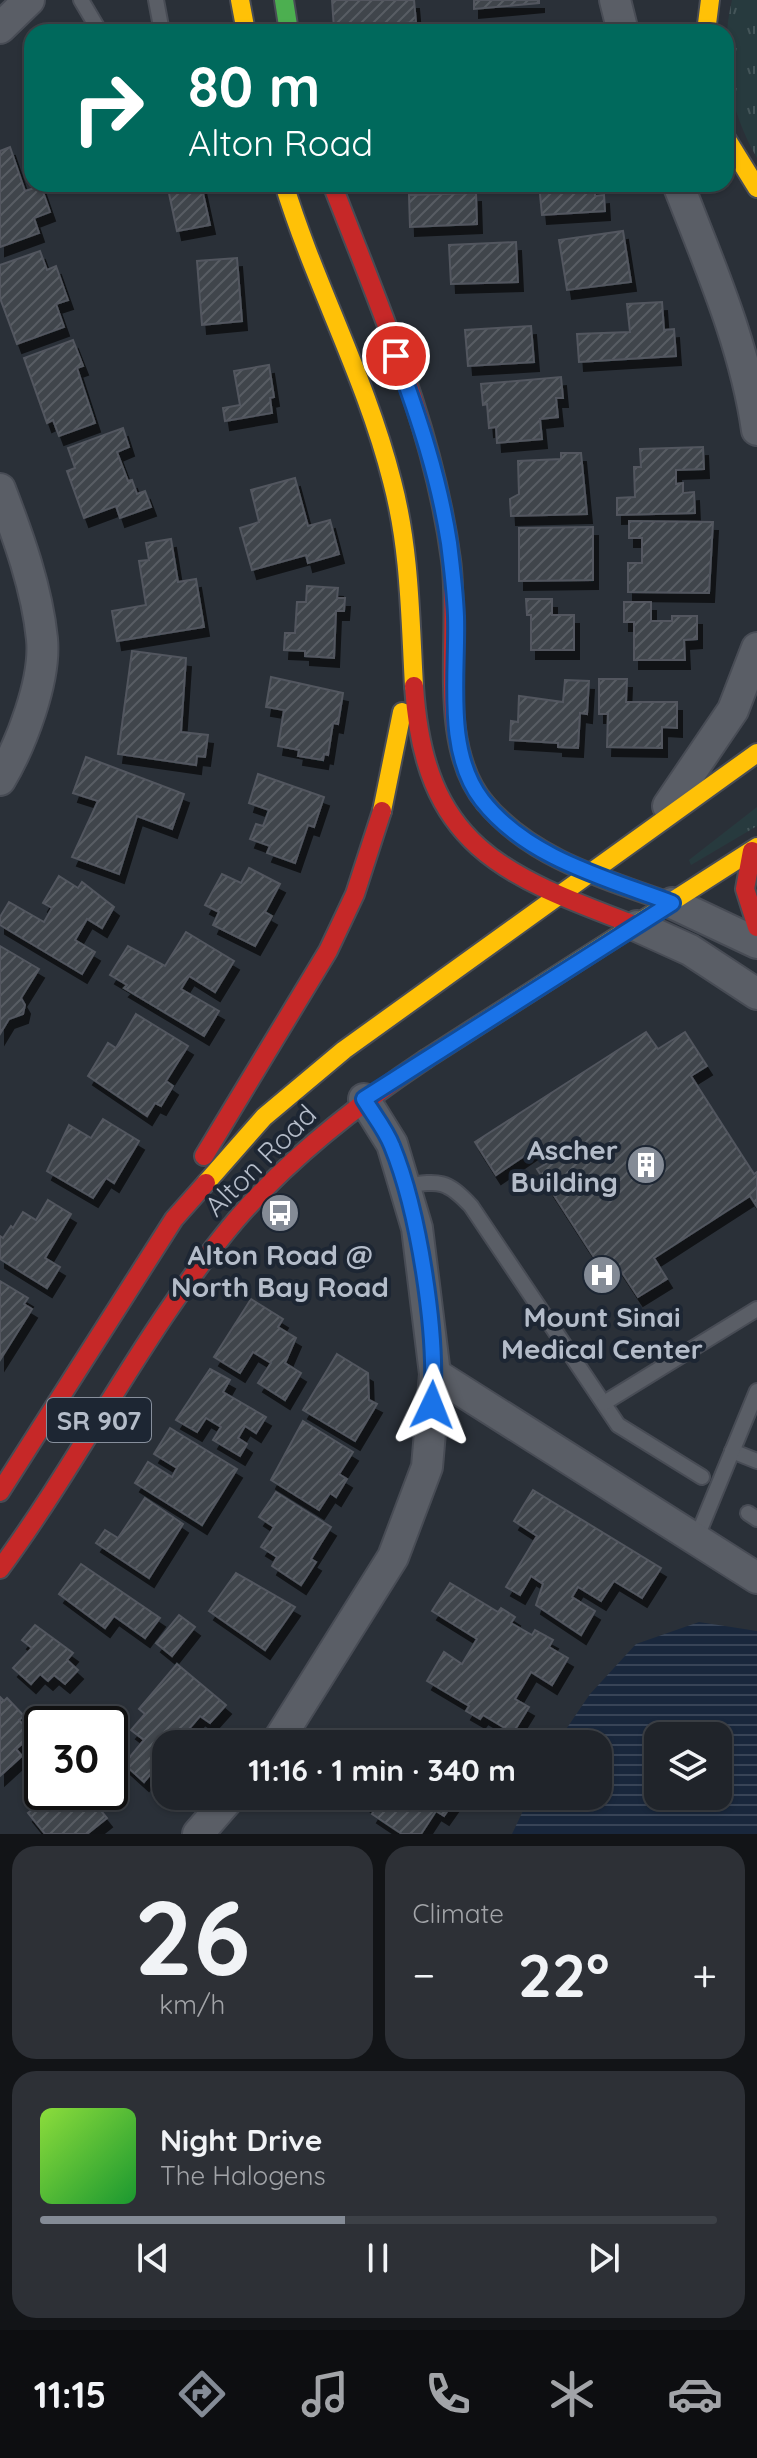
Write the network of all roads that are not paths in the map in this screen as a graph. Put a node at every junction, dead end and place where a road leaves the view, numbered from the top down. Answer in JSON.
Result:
{"nodes":[{"id":1,"x":29,"y":0,"type":"edge"},
{"id":2,"x":81,"y":0,"type":"edge"},
{"id":3,"x":156,"y":0,"type":"edge"},
{"id":4,"x":240,"y":0,"type":"edge"},
{"id":5,"x":284,"y":0,"type":"edge"},
{"id":6,"x":615,"y":0,"type":"edge"},
{"id":7,"x":710,"y":0,"type":"edge"},
{"id":8,"x":95,"y":24,"type":"edge"},
{"id":9,"x":160,"y":24,"type":"edge"},
{"id":10,"x":244,"y":24,"type":"edge"},
{"id":11,"x":288,"y":24,"type":"edge"},
{"id":12,"x":621,"y":24,"type":"edge"},
{"id":13,"x":707,"y":24,"type":"edge"},
{"id":14,"x":0,"y":28,"type":"edge"},
{"id":15,"x":734,"y":151,"type":"edge"},
{"id":16,"x":757,"y":188,"type":"edge"},
{"id":17,"x":287,"y":192,"type":"edge"},
{"id":18,"x":335,"y":192,"type":"edge"},
{"id":19,"x":681,"y":192,"type":"edge"},
{"id":20,"x":757,"y":430,"type":"edge"},
{"id":21,"x":0,"y":489,"type":"edge"},
{"id":22,"x":413,"y":631,"type":"junction"},
{"id":23,"x":757,"y":648,"type":"edge"},
{"id":24,"x":757,"y":753,"type":"edge"},
{"id":25,"x":0,"y":780,"type":"edge"},
{"id":26,"x":510,"y":827,"type":"junction"},
{"id":27,"x":653,"y":827,"type":"junction"},
{"id":28,"x":608,"y":835,"type":"dead end"},
{"id":29,"x":552,"y":836,"type":"dead end"},
{"id":30,"x":754,"y":849,"type":"edge"},
{"id":31,"x":592,"y":872,"type":"junction"},
{"id":32,"x":558,"y":895,"type":"junction"},
{"id":33,"x":672,"y":903,"type":"junction"},
{"id":34,"x":637,"y":926,"type":"junction"},
{"id":35,"x":757,"y":927,"type":"edge"},
{"id":36,"x":757,"y":943,"type":"edge"},
{"id":37,"x":757,"y":994,"type":"edge"},
{"id":38,"x":364,"y":1099,"type":"junction"},
{"id":39,"x":404,"y":1186,"type":"junction"},
{"id":40,"x":174,"y":1219,"type":"junction"},
{"id":41,"x":757,"y":1309,"type":"edge"},
{"id":42,"x":435,"y":1374,"type":"junction"},
{"id":43,"x":757,"y":1391,"type":"edge"},
{"id":44,"x":604,"y":1403,"type":"junction"},
{"id":45,"x":732,"y":1451,"type":"junction"},
{"id":46,"x":757,"y":1461,"type":"edge"},
{"id":47,"x":702,"y":1477,"type":"dead end"},
{"id":48,"x":0,"y":1492,"type":"edge"},
{"id":49,"x":697,"y":1537,"type":"junction"},
{"id":50,"x":0,"y":1569,"type":"edge"},
{"id":51,"x":757,"y":1578,"type":"edge"},
{"id":52,"x":285,"y":1730,"type":"edge"},
{"id":53,"x":219,"y":1810,"type":"edge"},
{"id":54,"x":198,"y":1834,"type":"edge"}],
"edges":[{"from":1,"to":14,"type":"street"},
{"from":2,"to":8,"type":"lane"},
{"from":3,"to":9,"type":"lane"},
{"from":4,"to":10,"type":"main road"},
{"from":5,"to":11,"type":"main road"},
{"from":6,"to":12,"type":"street"},
{"from":7,"to":13,"type":"main road"},
{"from":15,"to":16,"type":"main road"},
{"from":17,"to":22,"type":"main road"},
{"from":18,"to":26,"type":"main road"},
{"from":19,"to":20,"type":"street"},
{"from":21,"to":25,"type":"street"},
{"from":22,"to":32,"type":"main road"},
{"from":22,"to":40,"type":"main road"},
{"from":23,"to":27,"type":"street"},
{"from":24,"to":27,"type":"main road","number":"SR 907"},
{"from":26,"to":29,"type":"main road"},
{"from":26,"to":31,"type":"main road"},
{"from":27,"to":28,"type":"main road"},
{"from":27,"to":31,"type":"main road","number":"SR 907"},
{"from":30,"to":33,"type":"main road","number":"SR 907"},
{"from":30,"to":35,"type":"main road"},
{"from":31,"to":32,"type":"main road","name":"Alton Road","number":"SR 907"},
{"from":31,"to":33,"type":"main road"},
{"from":32,"to":34,"type":"main road"},
{"from":32,"to":40,"type":"main road","name":"Alton Road","number":"SR 907"},
{"from":33,"to":34,"type":"main road","name":"Alton Road","number":"SR 907"},
{"from":33,"to":36,"type":"street"},
{"from":34,"to":37,"type":"street"},
{"from":34,"to":38,"type":"main road","name":"Alton Road","number":"SR 907"},
{"from":38,"to":39,"type":"street"},
{"from":38,"to":50,"type":"main road","name":"Alton Road","number":"SR 907"},
{"from":39,"to":42,"type":"street"},
{"from":39,"to":44,"type":"lane"},
{"from":40,"to":48,"type":"main road","name":"Alton Road","number":"SR 907"},
{"from":41,"to":44,"type":"lane"},
{"from":42,"to":49,"type":"street"},
{"from":42,"to":52,"type":"street"},
{"from":43,"to":45,"type":"lane"},
{"from":44,"to":47,"type":"lane"},
{"from":45,"to":46,"type":"lane"},
{"from":45,"to":49,"type":"lane"},
{"from":49,"to":51,"type":"street"},
{"from":53,"to":54,"type":"street"}]}
